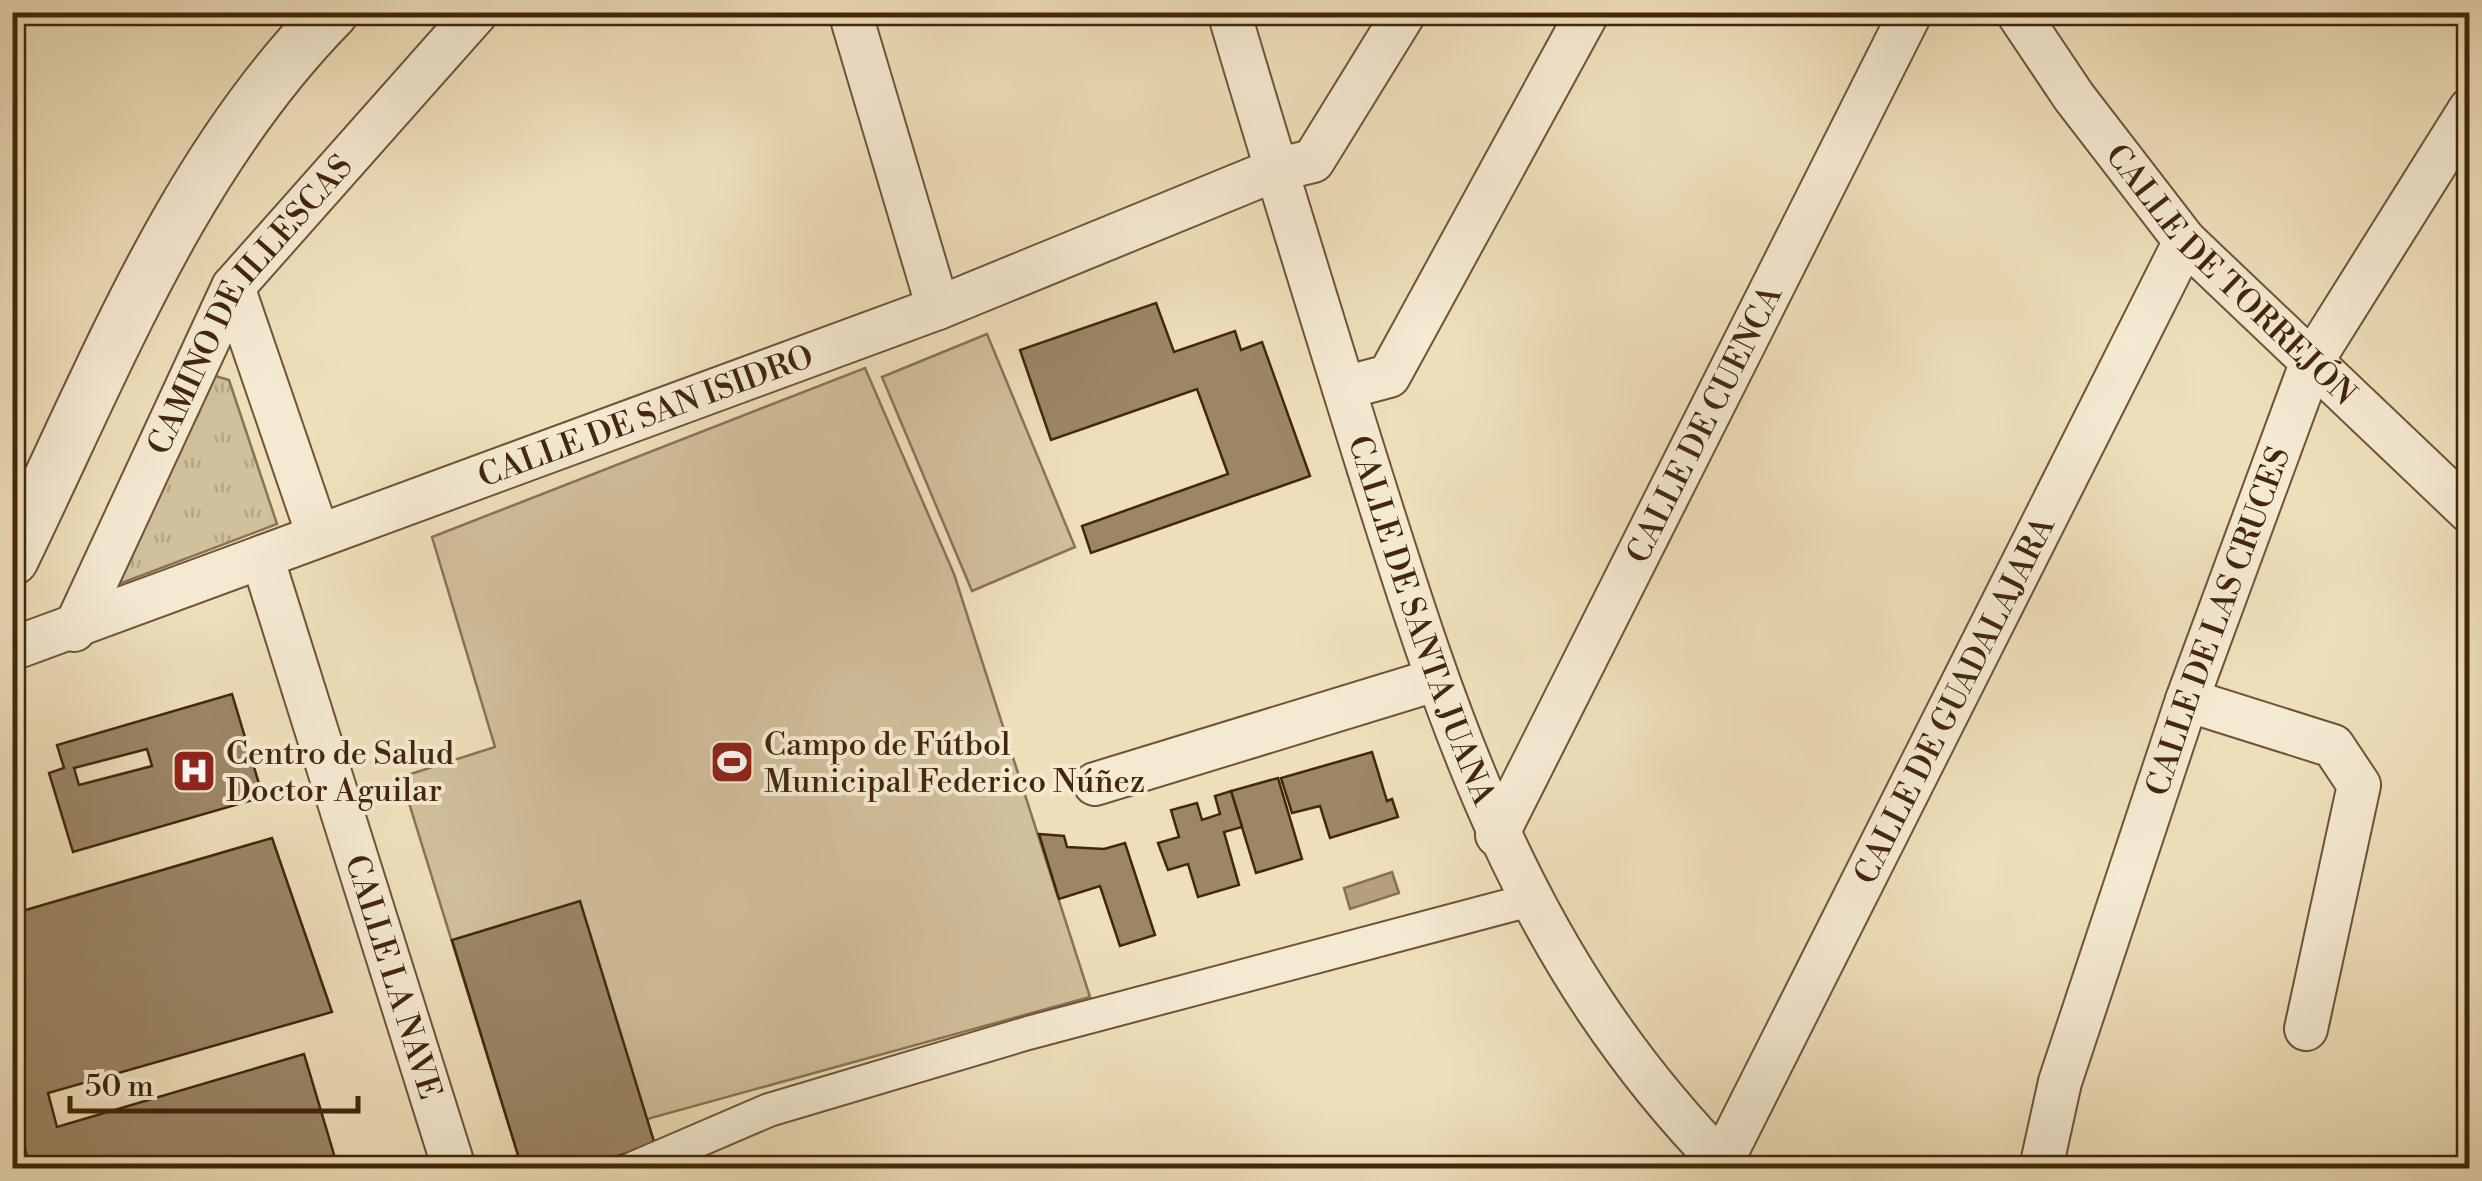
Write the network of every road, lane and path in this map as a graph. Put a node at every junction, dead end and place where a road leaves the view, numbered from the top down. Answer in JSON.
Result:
{"nodes":[{"id":1,"x":332,"y":12,"type":"edge"},
{"id":2,"x":477,"y":12,"type":"edge"},
{"id":3,"x":850,"y":12,"type":"edge"},
{"id":4,"x":1229,"y":12,"type":"edge"},
{"id":5,"x":1405,"y":12,"type":"edge"},
{"id":6,"x":1588,"y":12,"type":"edge"},
{"id":7,"x":1911,"y":12,"type":"edge"},
{"id":8,"x":2017,"y":12,"type":"edge"},
{"id":9,"x":2470,"y":110,"type":"edge"},
{"id":10,"x":1275,"y":170,"type":"junction"},
{"id":11,"x":2185,"y":240,"type":"junction"},
{"id":12,"x":233,"y":286,"type":"junction"},
{"id":13,"x":938,"y":308,"type":"junction"},
{"id":14,"x":2312,"y":362,"type":"junction"},
{"id":15,"x":1344,"y":388,"type":"junction"},
{"id":16,"x":2470,"y":512,"type":"edge"},
{"id":17,"x":318,"y":536,"type":"junction"},
{"id":18,"x":262,"y":557,"type":"junction"},
{"id":19,"x":12,"y":559,"type":"edge"},
{"id":20,"x":74,"y":630,"type":"junction"},
{"id":21,"x":12,"y":649,"type":"edge"},
{"id":22,"x":1435,"y":680,"type":"junction"},
{"id":23,"x":2187,"y":700,"type":"junction"},
{"id":24,"x":1094,"y":784,"type":"dead end"},
{"id":25,"x":1496,"y":834,"type":"junction"},
{"id":26,"x":1530,"y":900,"type":"junction"},
{"id":27,"x":2306,"y":1029,"type":"dead end"},
{"id":28,"x":1724,"y":1166,"type":"edge"},
{"id":29,"x":454,"y":1168,"type":"edge"},
{"id":30,"x":634,"y":1168,"type":"edge"},
{"id":31,"x":2041,"y":1168,"type":"edge"}],
"edges":[{"from":1,"to":19,"type":"street"},
{"from":2,"to":12,"type":"street","name":"CAMINO DE ILLESCAS"},
{"from":3,"to":13,"type":"street"},
{"from":4,"to":10,"type":"street","name":"CALLE DE SANTA JUANA"},
{"from":5,"to":10,"type":"street","name":"CALLE DE SAN ISIDRO"},
{"from":6,"to":15,"type":"street"},
{"from":7,"to":25,"type":"street","name":"CALLE DE CUENCA"},
{"from":8,"to":11,"type":"street","name":"CALLE DE TORREJÓN"},
{"from":9,"to":14,"type":"street","name":"CALLE DE LAS CRUCES"},
{"from":10,"to":13,"type":"street","name":"CALLE DE SAN ISIDRO"},
{"from":10,"to":15,"type":"street","name":"CALLE DE SANTA JUANA"},
{"from":11,"to":14,"type":"street","name":"CALLE DE TORREJÓN"},
{"from":11,"to":28,"type":"street","name":"CALLE DE GUADALAJARA"},
{"from":12,"to":17,"type":"street"},
{"from":12,"to":20,"type":"street","name":"CAMINO DE ILLESCAS"},
{"from":13,"to":17,"type":"street","name":"CALLE DE SAN ISIDRO"},
{"from":14,"to":16,"type":"street","name":"CALLE DE TORREJÓN"},
{"from":14,"to":23,"type":"street","name":"CALLE DE LAS CRUCES"},
{"from":15,"to":22,"type":"street","name":"CALLE DE SANTA JUANA"},
{"from":17,"to":18,"type":"street","name":"CALLE DE SAN ISIDRO"},
{"from":18,"to":20,"type":"street","name":"CALLE DE SAN ISIDRO"},
{"from":18,"to":29,"type":"street","name":"CALLE LA NAVE"},
{"from":20,"to":21,"type":"street","name":"CALLE DE SAN ISIDRO"},
{"from":22,"to":24,"type":"street"},
{"from":22,"to":25,"type":"street","name":"CALLE DE SANTA JUANA"},
{"from":23,"to":27,"type":"street"},
{"from":23,"to":31,"type":"street","name":"CALLE DE LAS CRUCES"},
{"from":25,"to":26,"type":"street","name":"CALLE DE SANTA JUANA"},
{"from":26,"to":28,"type":"street","name":"CALLE DE SANTA JUANA"},
{"from":26,"to":30,"type":"street"}]}
